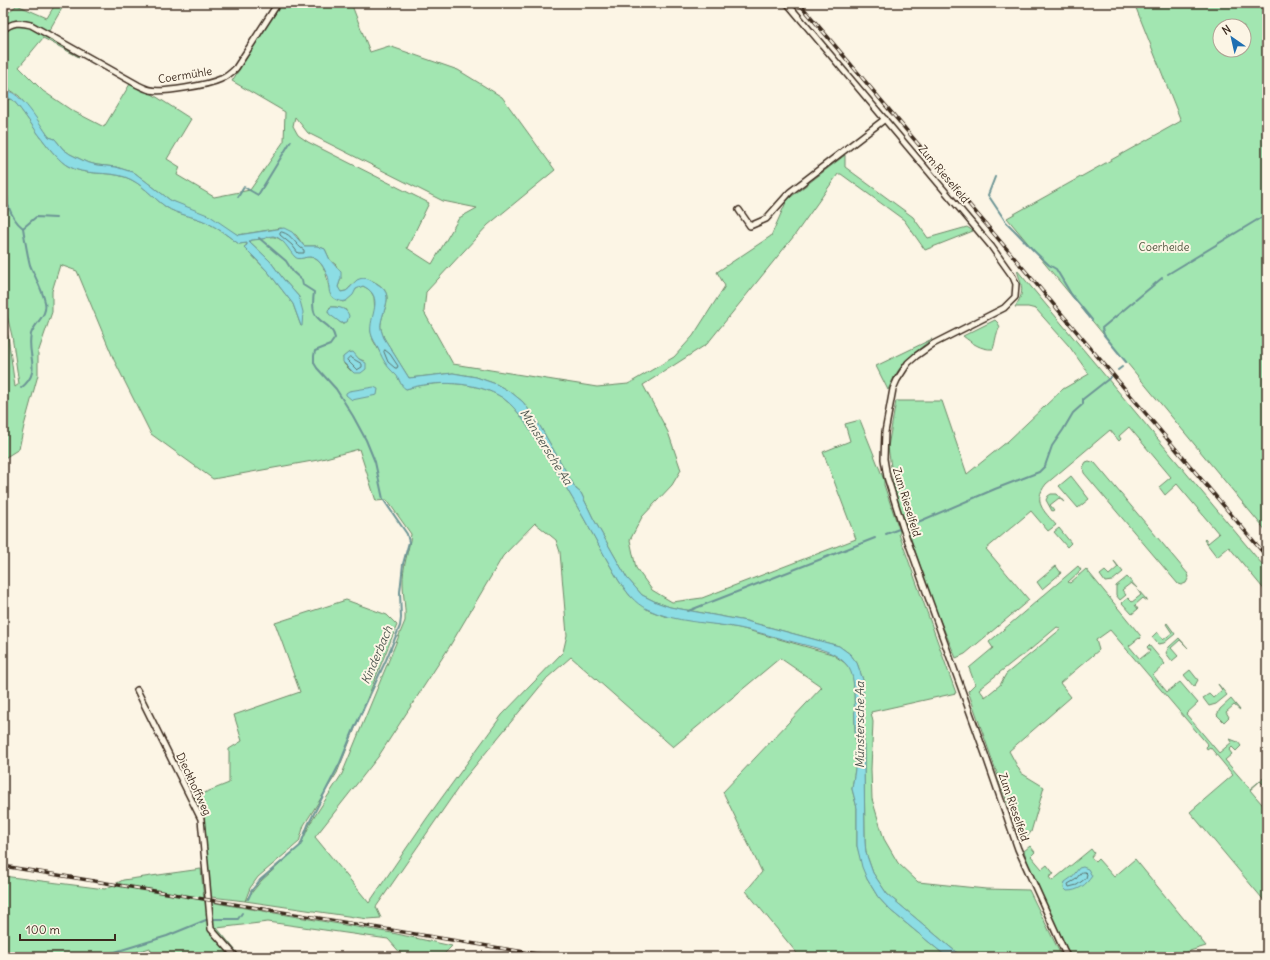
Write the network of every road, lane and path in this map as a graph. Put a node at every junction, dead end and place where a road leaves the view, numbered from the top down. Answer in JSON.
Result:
{"nodes":[{"id":1,"x":278,"y":3,"type":"edge"},
{"id":2,"x":787,"y":3,"type":"edge"},
{"id":3,"x":3,"y":30,"type":"edge"},
{"id":4,"x":885,"y":119,"type":"junction"},
{"id":5,"x":739,"y":210,"type":"dead end"},
{"id":6,"x":137,"y":690,"type":"dead end"},
{"id":7,"x":236,"y":957,"type":"edge"},
{"id":8,"x":1067,"y":957,"type":"edge"}],
"edges":[{"from":1,"to":3,"type":"street","name":"Coermühle"},
{"from":2,"to":4,"type":"street","name":"Zum Rieselfeld"},
{"from":4,"to":5,"type":"street"},
{"from":4,"to":8,"type":"street","name":"Zum Rieselfeld"},
{"from":6,"to":7,"type":"street","name":"Dieckhoffweg"}]}
